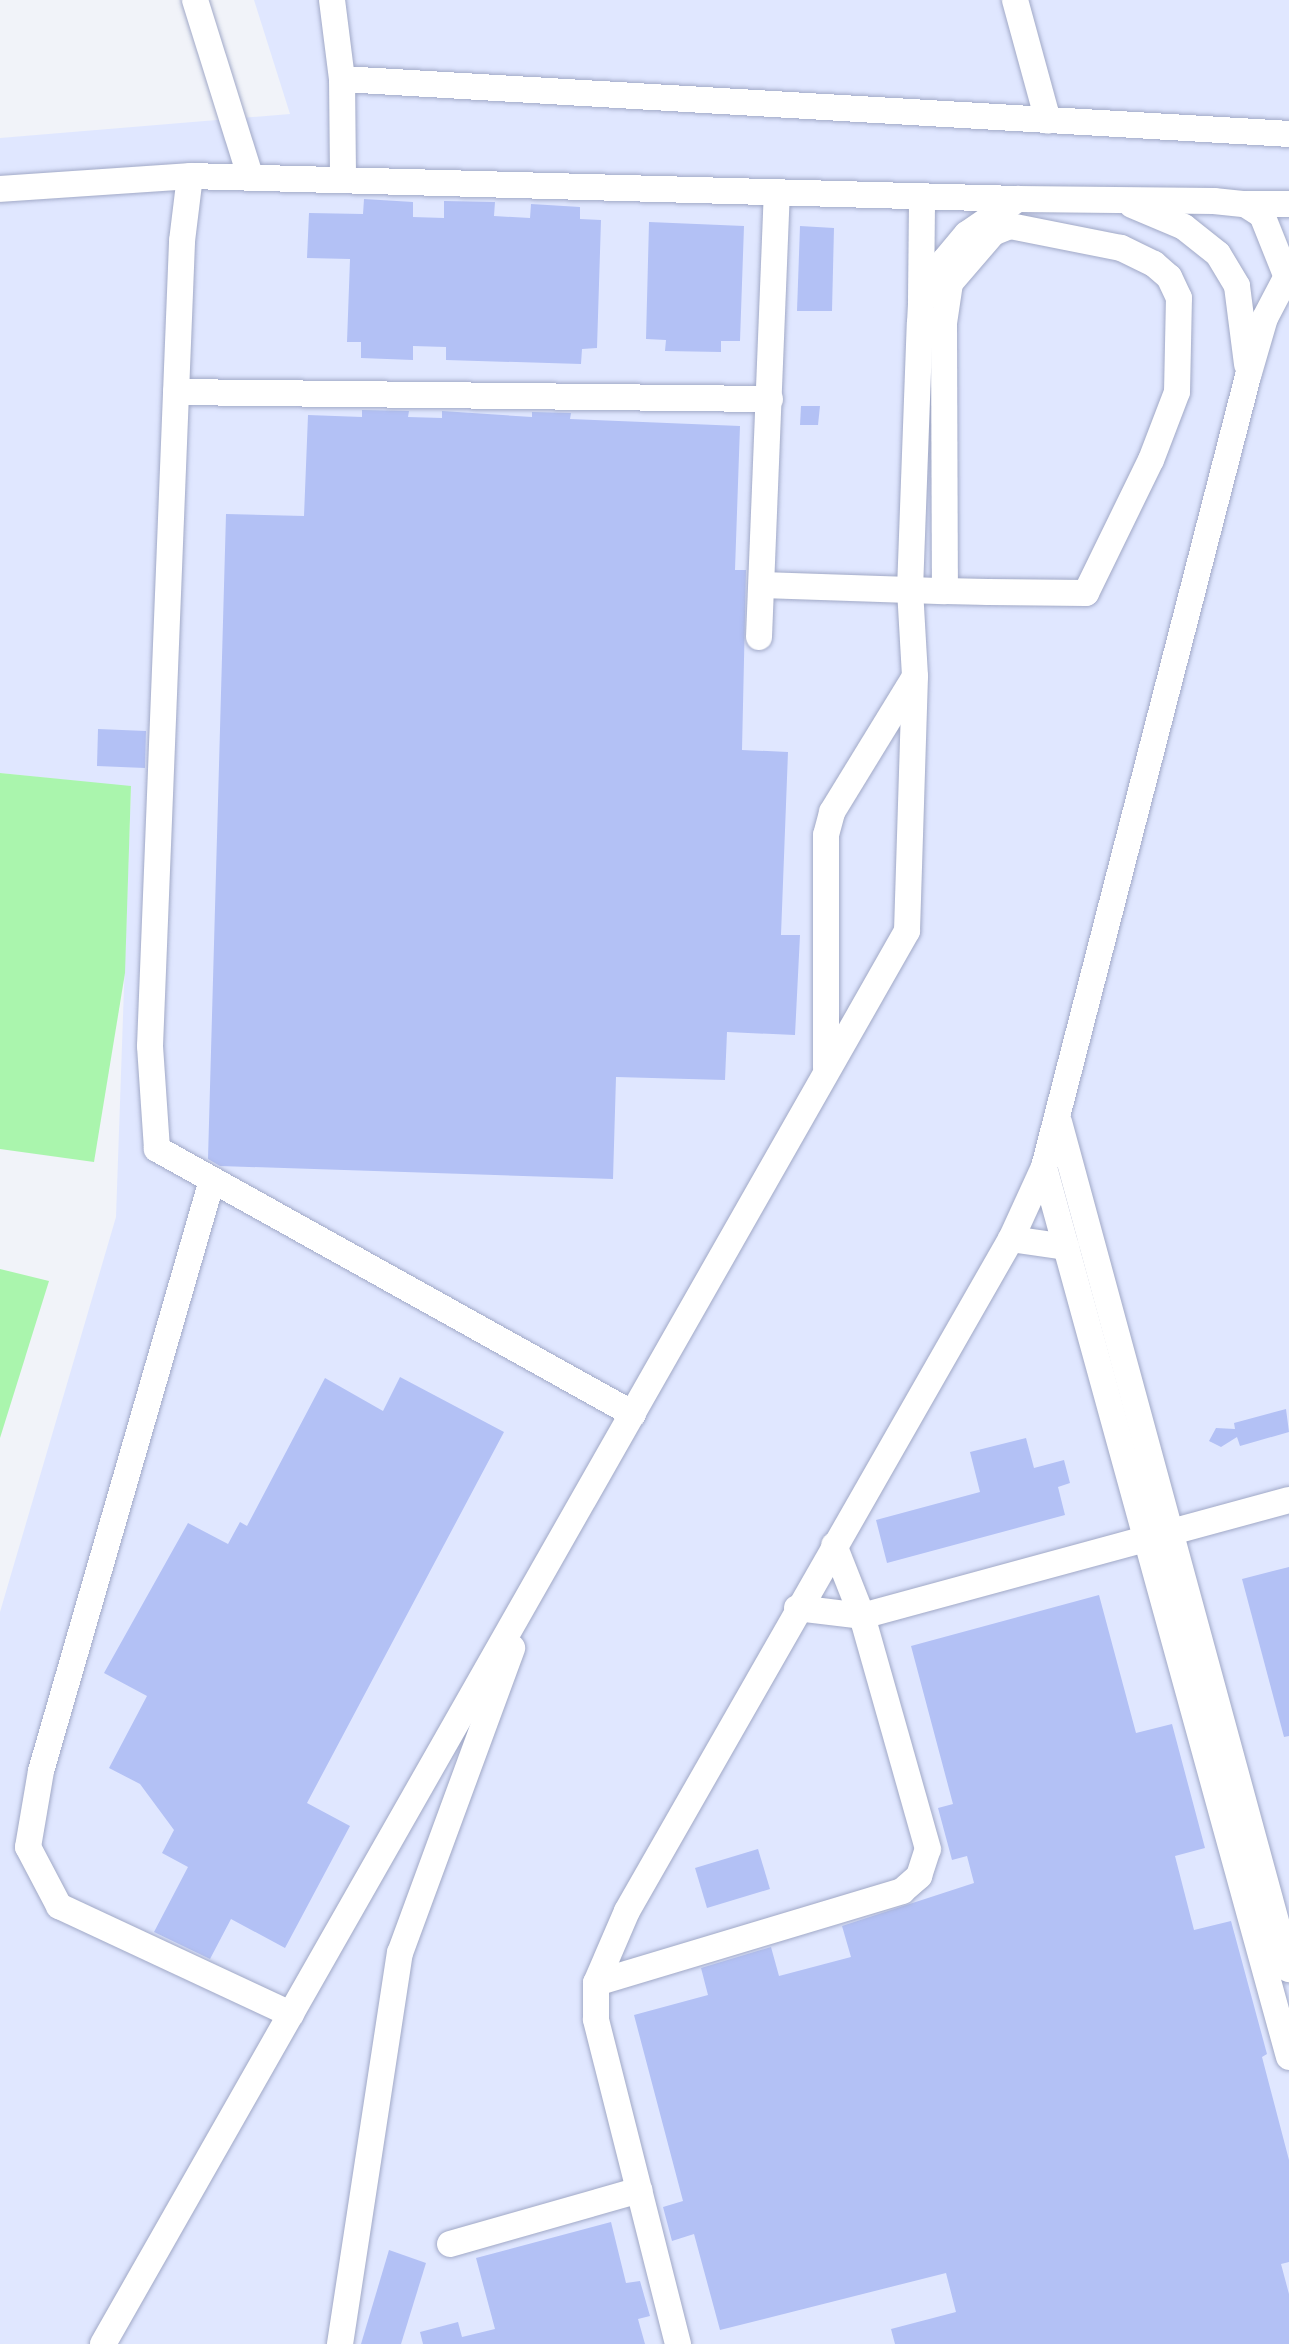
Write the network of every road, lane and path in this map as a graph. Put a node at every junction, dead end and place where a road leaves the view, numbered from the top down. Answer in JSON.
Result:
{"nodes":[{"id":1,"x":195,"y":0,"type":"edge"},
{"id":2,"x":332,"y":0,"type":"edge"},
{"id":3,"x":1015,"y":0,"type":"edge"},
{"id":4,"x":342,"y":79,"type":"junction"},
{"id":5,"x":1048,"y":121,"type":"junction"},
{"id":6,"x":1289,"y":134,"type":"edge"},
{"id":7,"x":250,"y":175,"type":"junction"},
{"id":8,"x":190,"y":176,"type":"junction"},
{"id":9,"x":343,"y":179,"type":"junction"},
{"id":10,"x":0,"y":189,"type":"edge"},
{"id":11,"x":777,"y":193,"type":"junction"},
{"id":12,"x":922,"y":197,"type":"junction"},
{"id":13,"x":1018,"y":199,"type":"junction"},
{"id":14,"x":1123,"y":201,"type":"junction"},
{"id":15,"x":1214,"y":201,"type":"junction"},
{"id":16,"x":1245,"y":204,"type":"junction"},
{"id":17,"x":1289,"y":204,"type":"edge"},
{"id":18,"x":1204,"y":241,"type":"junction"},
{"id":19,"x":1285,"y":277,"type":"edge"},
{"id":20,"x":1237,"y":286,"type":"junction"},
{"id":21,"x":928,"y":316,"type":"junction"},
{"id":22,"x":1248,"y":376,"type":"junction"},
{"id":23,"x":176,"y":392,"type":"junction"},
{"id":24,"x":770,"y":399,"type":"junction"},
{"id":25,"x":762,"y":585,"type":"junction"},
{"id":26,"x":910,"y":590,"type":"junction"},
{"id":27,"x":945,"y":591,"type":"junction"},
{"id":28,"x":759,"y":637,"type":"dead end"},
{"id":29,"x":915,"y":676,"type":"junction"},
{"id":30,"x":826,"y":1071,"type":"junction"},
{"id":31,"x":1059,"y":1122,"type":"junction"},
{"id":32,"x":1044,"y":1167,"type":"junction"},
{"id":33,"x":212,"y":1180,"type":"junction"},
{"id":34,"x":1011,"y":1239,"type":"junction"},
{"id":35,"x":1066,"y":1247,"type":"junction"},
{"id":36,"x":1114,"y":1377,"type":"junction"},
{"id":37,"x":633,"y":1414,"type":"junction"},
{"id":38,"x":1289,"y":1500,"type":"edge"},
{"id":39,"x":1157,"y":1536,"type":"junction"},
{"id":40,"x":834,"y":1545,"type":"junction"},
{"id":41,"x":525,"y":1604,"type":"junction"},
{"id":42,"x":797,"y":1608,"type":"junction"},
{"id":43,"x":862,"y":1616,"type":"junction"},
{"id":44,"x":1282,"y":1976,"type":"edge"},
{"id":45,"x":596,"y":1983,"type":"junction"},
{"id":46,"x":291,"y":2014,"type":"junction"},
{"id":47,"x":1289,"y":2057,"type":"edge"},
{"id":48,"x":639,"y":2190,"type":"junction"},
{"id":49,"x":450,"y":2244,"type":"dead end"},
{"id":50,"x":103,"y":2344,"type":"edge"},
{"id":51,"x":340,"y":2344,"type":"edge"},
{"id":52,"x":678,"y":2344,"type":"edge"}],
"edges":[{"from":1,"to":7,"type":"lane"},
{"from":2,"to":4,"type":"lane"},
{"from":3,"to":5,"type":"lane"},
{"from":4,"to":5,"type":"lane"},
{"from":4,"to":9,"type":"lane"},
{"from":5,"to":6,"type":"lane"},
{"from":7,"to":8,"type":"lane"},
{"from":7,"to":9,"type":"lane"},
{"from":8,"to":10,"type":"lane"},
{"from":8,"to":23,"type":"lane"},
{"from":9,"to":11,"type":"lane"},
{"from":11,"to":12,"type":"lane"},
{"from":11,"to":24,"type":"lane"},
{"from":12,"to":13,"type":"lane"},
{"from":12,"to":21,"type":"lane"},
{"from":13,"to":14,"type":"lane"},
{"from":13,"to":21,"type":"lane"},
{"from":14,"to":15,"type":"lane"},
{"from":14,"to":18,"type":"lane"},
{"from":15,"to":16,"type":"lane"},
{"from":15,"to":18,"type":"lane"},
{"from":16,"to":17,"type":"lane"},
{"from":16,"to":19,"type":"lane"},
{"from":18,"to":20,"type":"lane"},
{"from":19,"to":20,"type":"lane"},
{"from":19,"to":22,"type":"lane"},
{"from":20,"to":22,"type":"lane"},
{"from":21,"to":26,"type":"lane"},
{"from":21,"to":27,"type":"lane"},
{"from":21,"to":27,"type":"lane"},
{"from":22,"to":31,"type":"lane"},
{"from":23,"to":24,"type":"lane"},
{"from":23,"to":33,"type":"lane"},
{"from":24,"to":25,"type":"lane"},
{"from":25,"to":26,"type":"lane"},
{"from":25,"to":28,"type":"lane"},
{"from":26,"to":27,"type":"lane"},
{"from":26,"to":29,"type":"lane"},
{"from":29,"to":30,"type":"lane"},
{"from":29,"to":30,"type":"lane"},
{"from":30,"to":37,"type":"lane"},
{"from":31,"to":32,"type":"lane"},
{"from":31,"to":36,"type":"lane"},
{"from":32,"to":34,"type":"lane"},
{"from":32,"to":35,"type":"lane"},
{"from":33,"to":37,"type":"lane"},
{"from":33,"to":46,"type":"lane"},
{"from":34,"to":35,"type":"lane"},
{"from":34,"to":40,"type":"lane"},
{"from":35,"to":36,"type":"lane"},
{"from":36,"to":39,"type":"lane"},
{"from":37,"to":41,"type":"lane"},
{"from":38,"to":39,"type":"lane"},
{"from":39,"to":43,"type":"lane"},
{"from":39,"to":44,"type":"lane"},
{"from":40,"to":42,"type":"lane"},
{"from":40,"to":43,"type":"lane"},
{"from":41,"to":46,"type":"lane"},
{"from":41,"to":51,"type":"lane"},
{"from":42,"to":43,"type":"lane"},
{"from":42,"to":45,"type":"lane"},
{"from":43,"to":45,"type":"lane"},
{"from":44,"to":47,"type":"lane"},
{"from":45,"to":48,"type":"lane"},
{"from":46,"to":50,"type":"lane"},
{"from":48,"to":49,"type":"lane"},
{"from":48,"to":52,"type":"lane"}]}
